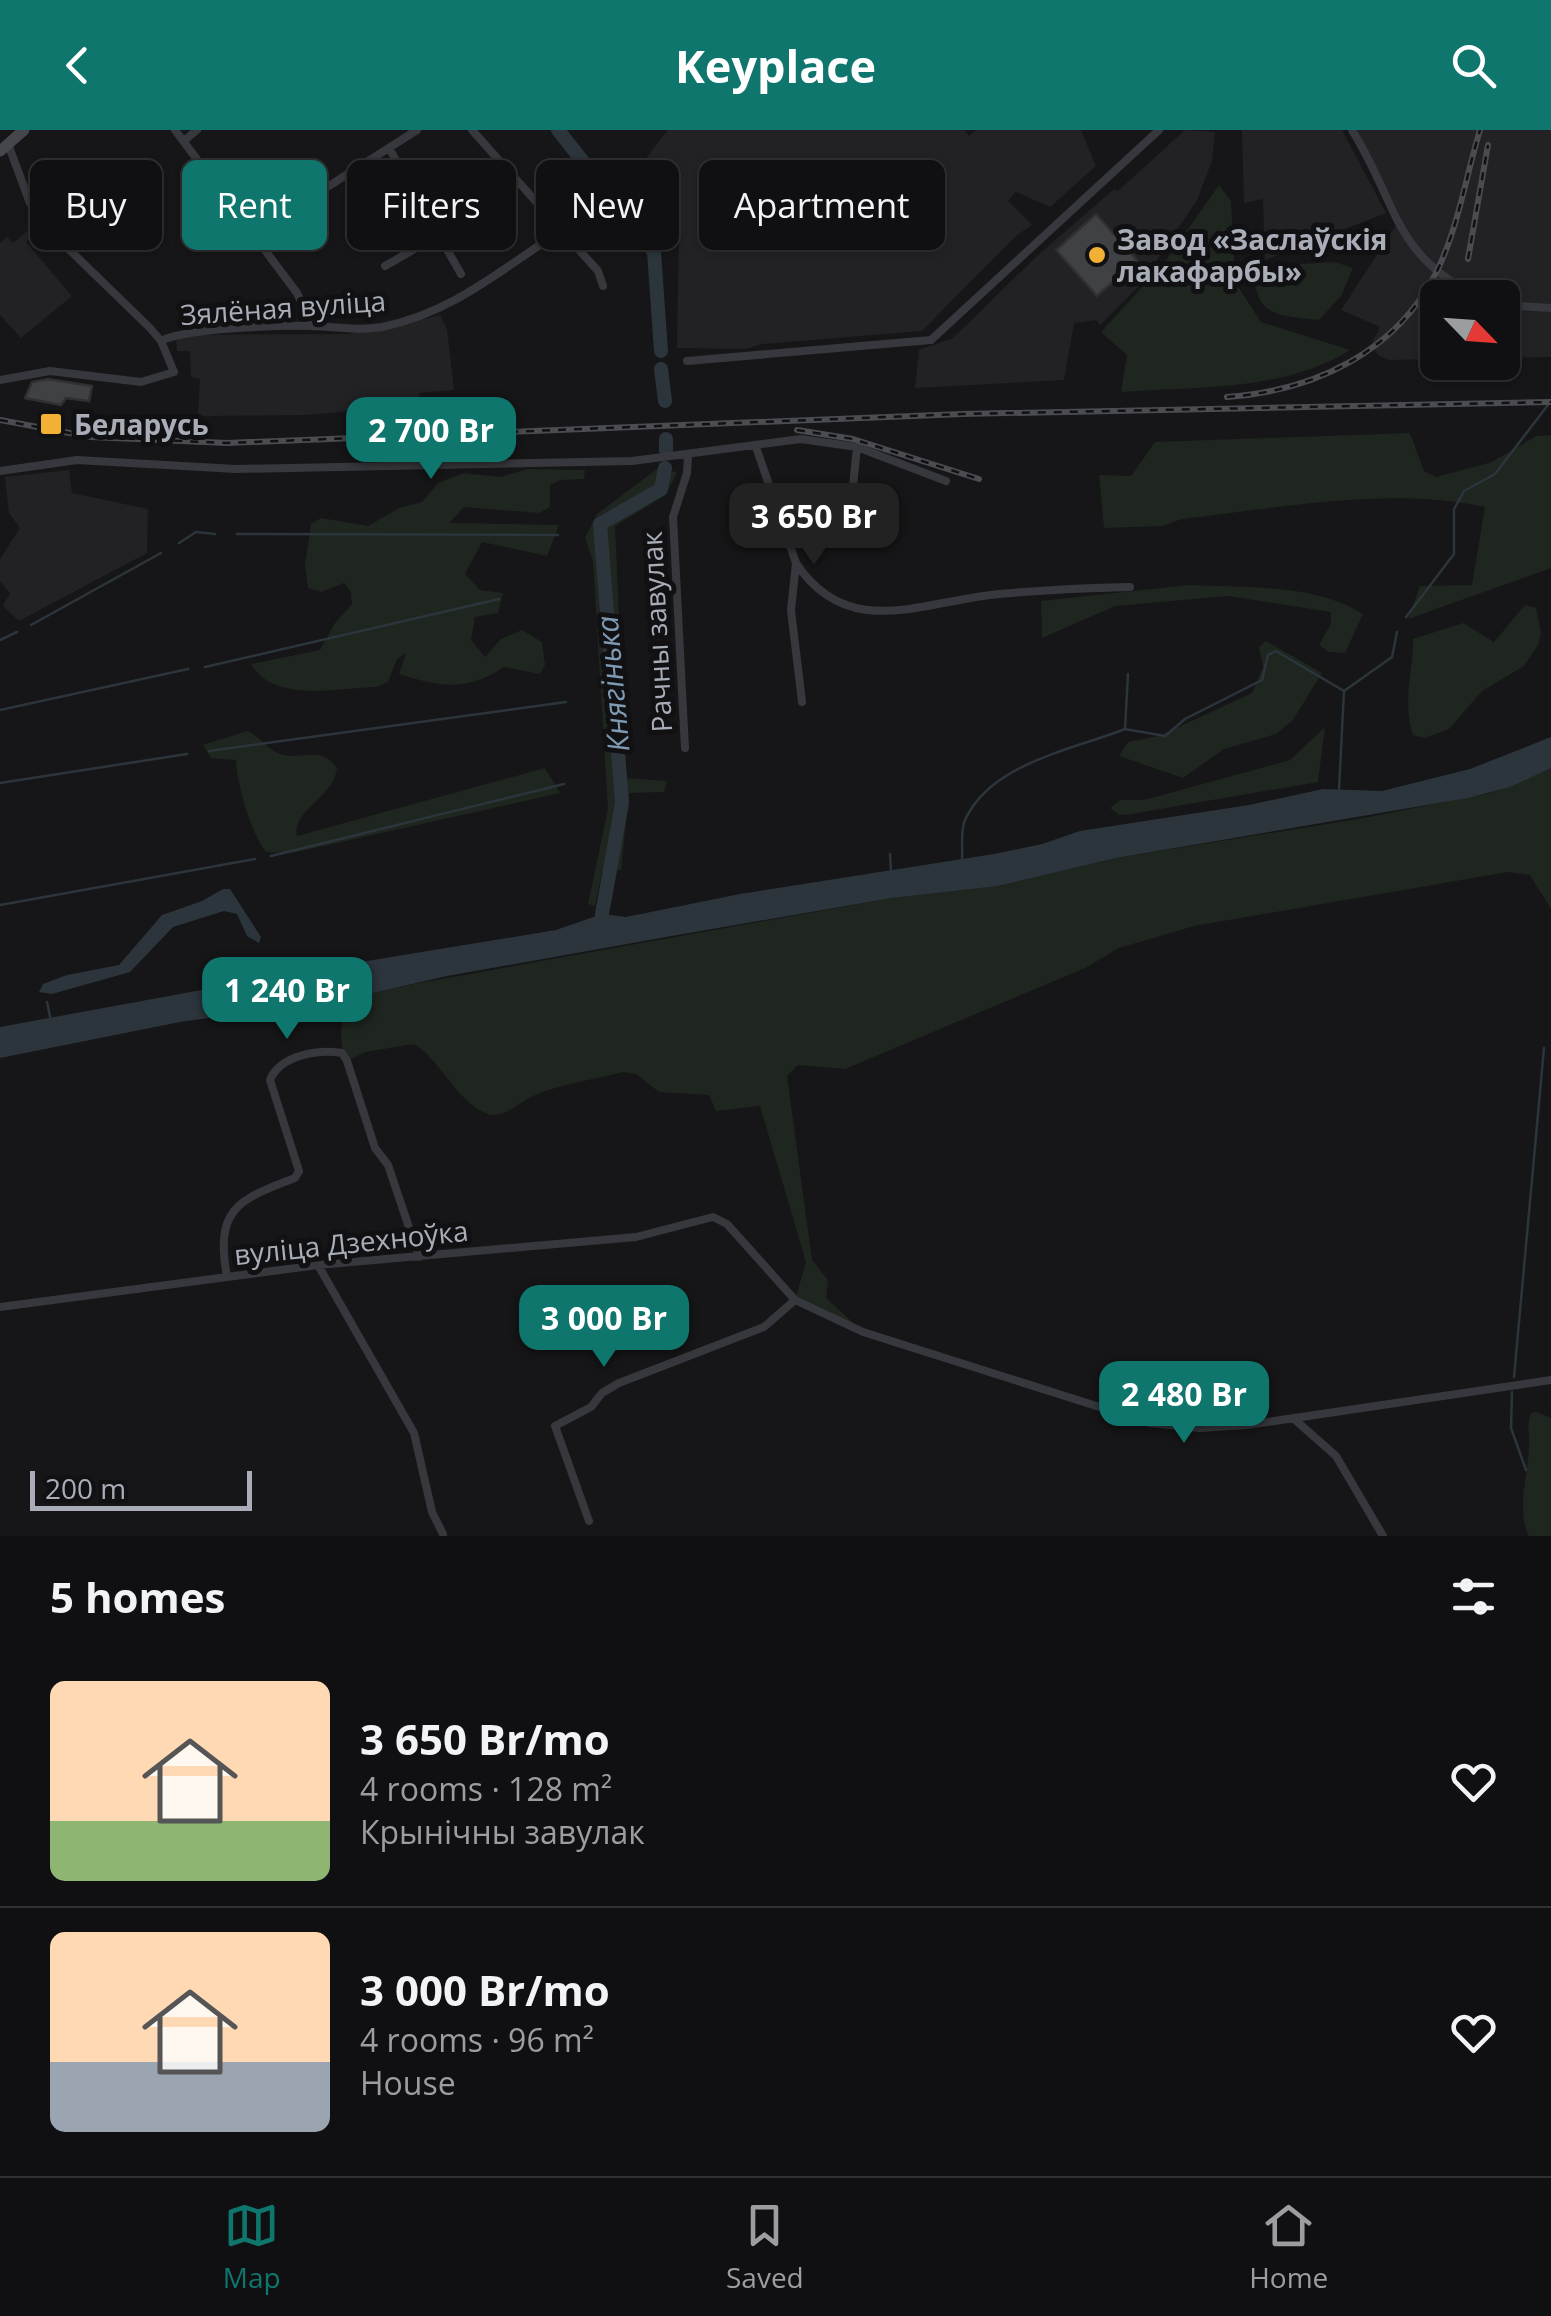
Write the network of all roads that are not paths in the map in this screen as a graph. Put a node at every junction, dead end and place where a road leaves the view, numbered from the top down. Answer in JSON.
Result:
{"nodes":[{"id":1,"x":24,"y":130,"type":"edge"},
{"id":2,"x":175,"y":130,"type":"edge"},
{"id":3,"x":197,"y":130,"type":"edge"},
{"id":4,"x":417,"y":130,"type":"edge"},
{"id":5,"x":472,"y":130,"type":"edge"},
{"id":6,"x":1159,"y":130,"type":"edge"},
{"id":7,"x":1352,"y":130,"type":"edge"},
{"id":8,"x":184,"y":140,"type":"junction"},
{"id":9,"x":4,"y":148,"type":"edge"},
{"id":10,"x":389,"y":148,"type":"junction"},
{"id":11,"x":199,"y":160,"type":"edge"},
{"id":12,"x":396,"y":160,"type":"edge"},
{"id":13,"x":327,"y":187,"type":"edge"},
{"id":14,"x":536,"y":200,"type":"edge"},
{"id":15,"x":536,"y":247,"type":"edge"},
{"id":16,"x":265,"y":250,"type":"edge"},
{"id":17,"x":413,"y":250,"type":"edge"},
{"id":18,"x":448,"y":250,"type":"edge"},
{"id":19,"x":580,"y":250,"type":"edge"},
{"id":20,"x":385,"y":266,"type":"dead end"},
{"id":21,"x":460,"y":274,"type":"dead end"},
{"id":22,"x":1451,"y":280,"type":"edge"},
{"id":23,"x":603,"y":286,"type":"dead end"},
{"id":24,"x":1520,"y":305,"type":"edge"},
{"id":25,"x":1551,"y":308,"type":"edge"},
{"id":26,"x":313,"y":326,"type":"junction"},
{"id":27,"x":161,"y":342,"type":"junction"},
{"id":28,"x":687,"y":361,"type":"dead end"},
{"id":29,"x":0,"y":380,"type":"edge"},
{"id":30,"x":756,"y":447,"type":"junction"},
{"id":31,"x":857,"y":448,"type":"junction"},
{"id":32,"x":688,"y":456,"type":"junction"},
{"id":33,"x":0,"y":471,"type":"edge"},
{"id":34,"x":946,"y":481,"type":"dead end"},
{"id":35,"x":853,"y":486,"type":"dead end"},
{"id":36,"x":796,"y":563,"type":"junction"},
{"id":37,"x":1130,"y":587,"type":"dead end"},
{"id":38,"x":802,"y":702,"type":"dead end"},
{"id":39,"x":685,"y":748,"type":"dead end"},
{"id":40,"x":419,"y":1256,"type":"junction"},
{"id":41,"x":318,"y":1266,"type":"junction"},
{"id":42,"x":227,"y":1276,"type":"junction"},
{"id":43,"x":795,"y":1300,"type":"junction"},
{"id":44,"x":0,"y":1307,"type":"edge"},
{"id":45,"x":1551,"y":1380,"type":"edge"},
{"id":46,"x":1293,"y":1418,"type":"junction"},
{"id":47,"x":589,"y":1522,"type":"dead end"},
{"id":48,"x":443,"y":1534,"type":"edge"},
{"id":49,"x":1383,"y":1536,"type":"edge"}],
"edges":[{"from":1,"to":9,"type":"main road"},
{"from":2,"to":8,"type":"street"},
{"from":3,"to":8,"type":"street"},
{"from":4,"to":10,"type":"street"},
{"from":5,"to":14,"type":"street"},
{"from":6,"to":28,"type":"street"},
{"from":7,"to":22,"type":"street"},
{"from":8,"to":11,"type":"street"},
{"from":9,"to":27,"type":"street"},
{"from":10,"to":12,"type":"street"},
{"from":10,"to":13,"type":"street"},
{"from":15,"to":26,"type":"street","name":"Зялёная вуліца"},
{"from":16,"to":26,"type":"street"},
{"from":17,"to":20,"type":"street"},
{"from":18,"to":21,"type":"street"},
{"from":19,"to":23,"type":"street"},
{"from":24,"to":25,"type":"street"},
{"from":26,"to":27,"type":"street","name":"Зялёная вуліца"},
{"from":27,"to":29,"type":"street"},
{"from":30,"to":31,"type":"street"},
{"from":30,"to":32,"type":"street"},
{"from":30,"to":36,"type":"street"},
{"from":31,"to":34,"type":"street"},
{"from":31,"to":35,"type":"street"},
{"from":32,"to":33,"type":"street"},
{"from":32,"to":39,"type":"street","name":"Рачны завулак"},
{"from":36,"to":37,"type":"street"},
{"from":36,"to":38,"type":"street"},
{"from":40,"to":41,"type":"street","name":"вуліца Дзехноўка"},
{"from":40,"to":42,"type":"street"},
{"from":40,"to":43,"type":"street","name":"вуліца Дзехноўка"},
{"from":41,"to":42,"type":"street","name":"вуліца Дзехноўка"},
{"from":41,"to":48,"type":"street"},
{"from":42,"to":44,"type":"street","name":"вуліца Дзехноўка"},
{"from":43,"to":46,"type":"street"},
{"from":43,"to":47,"type":"street"},
{"from":45,"to":46,"type":"street"},
{"from":46,"to":49,"type":"street"}]}
